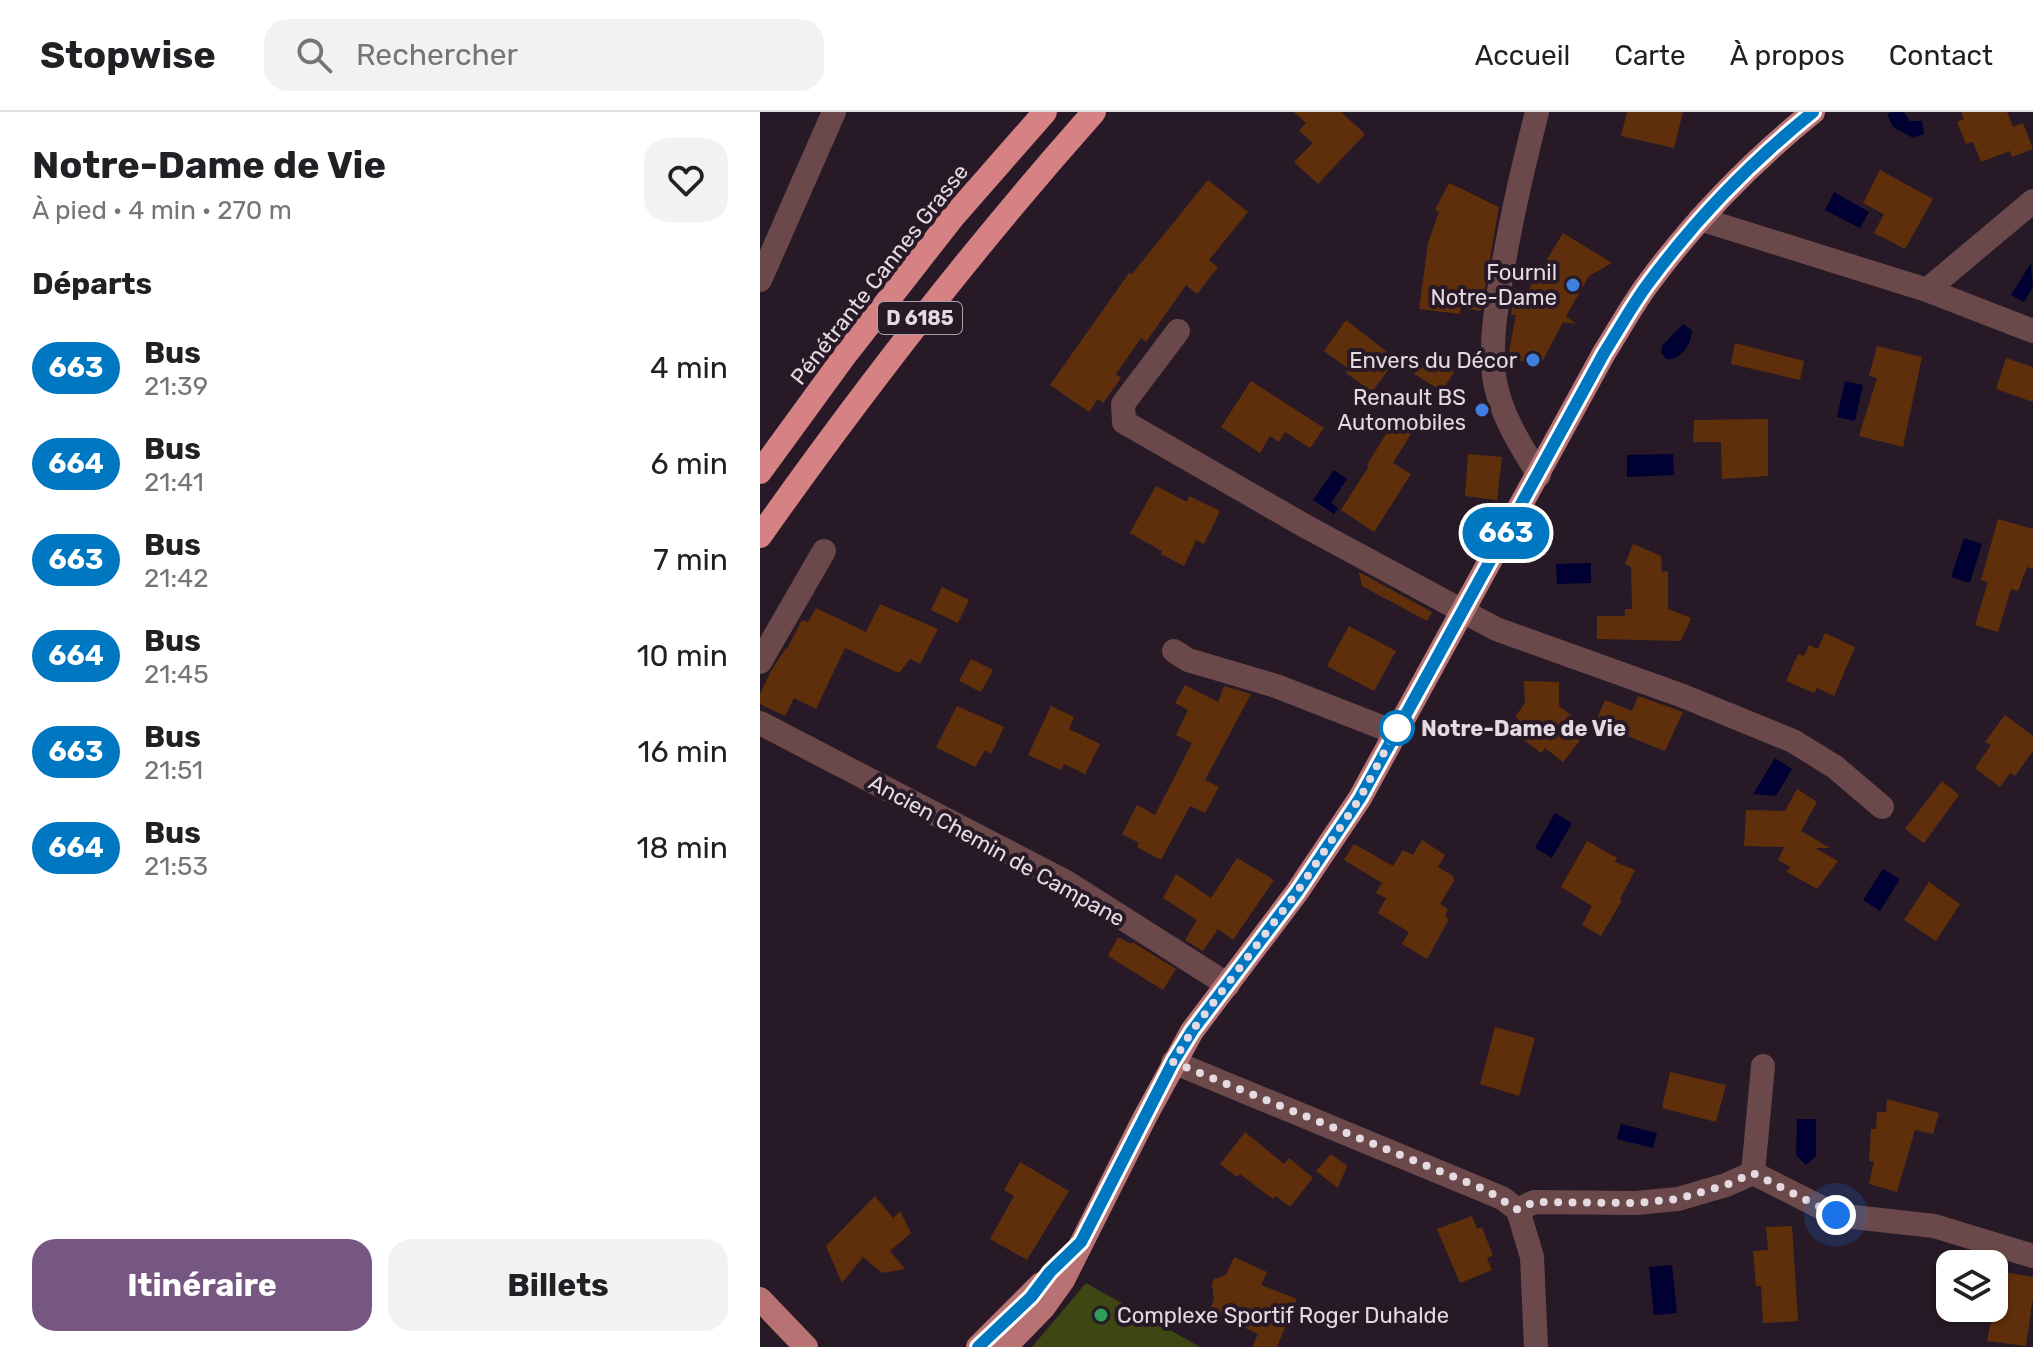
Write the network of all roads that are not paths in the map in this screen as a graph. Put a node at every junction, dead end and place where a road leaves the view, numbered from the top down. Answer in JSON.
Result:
{"nodes":[{"id":1,"x":834,"y":112,"type":"edge"},
{"id":2,"x":1045,"y":112,"type":"edge"},
{"id":3,"x":1094,"y":112,"type":"edge"},
{"id":4,"x":1537,"y":112,"type":"edge"},
{"id":5,"x":1813,"y":112,"type":"edge"},
{"id":6,"x":2033,"y":201,"type":"edge"},
{"id":7,"x":1700,"y":219,"type":"junction"},
{"id":8,"x":760,"y":280,"type":"edge"},
{"id":9,"x":1927,"y":290,"type":"junction"},
{"id":10,"x":1178,"y":331,"type":"dead end"},
{"id":11,"x":2033,"y":331,"type":"edge"},
{"id":12,"x":760,"y":472,"type":"edge"},
{"id":13,"x":1539,"y":475,"type":"junction"},
{"id":14,"x":760,"y":536,"type":"edge"},
{"id":15,"x":824,"y":551,"type":"dead end"},
{"id":16,"x":1464,"y":609,"type":"junction"},
{"id":17,"x":1174,"y":651,"type":"dead end"},
{"id":18,"x":760,"y":662,"type":"edge"},
{"id":19,"x":760,"y":723,"type":"edge"},
{"id":20,"x":1394,"y":732,"type":"junction"},
{"id":21,"x":1882,"y":807,"type":"dead end"},
{"id":22,"x":1228,"y":985,"type":"junction"},
{"id":23,"x":1173,"y":1062,"type":"junction"},
{"id":24,"x":1763,"y":1066,"type":"dead end"},
{"id":25,"x":1753,"y":1173,"type":"junction"},
{"id":26,"x":1518,"y":1210,"type":"junction"},
{"id":27,"x":1081,"y":1242,"type":"junction"},
{"id":28,"x":2033,"y":1256,"type":"edge"},
{"id":29,"x":760,"y":1299,"type":"edge"},
{"id":30,"x":806,"y":1347,"type":"edge"},
{"id":31,"x":978,"y":1347,"type":"edge"},
{"id":32,"x":1005,"y":1347,"type":"edge"},
{"id":33,"x":1536,"y":1347,"type":"edge"}],
"edges":[{"from":1,"to":8,"type":"street"},
{"from":2,"to":12,"type":"highway","name":"Pénétrante Cannes Grasse","number":"D 6185"},
{"from":3,"to":14,"type":"highway","number":"D 6185"},
{"from":4,"to":13,"type":"street"},
{"from":5,"to":7,"type":"main road"},
{"from":6,"to":9,"type":"street"},
{"from":7,"to":9,"type":"street"},
{"from":7,"to":13,"type":"main road"},
{"from":9,"to":11,"type":"street"},
{"from":10,"to":16,"type":"street"},
{"from":13,"to":16,"type":"main road"},
{"from":15,"to":18,"type":"street"},
{"from":16,"to":20,"type":"main road"},
{"from":16,"to":21,"type":"street"},
{"from":17,"to":20,"type":"street"},
{"from":19,"to":22,"type":"street","name":"Ancien Chemin de Campane"},
{"from":20,"to":22,"type":"main road"},
{"from":22,"to":23,"type":"main road"},
{"from":23,"to":26,"type":"street"},
{"from":23,"to":27,"type":"main road"},
{"from":24,"to":25,"type":"street"},
{"from":25,"to":26,"type":"street"},
{"from":25,"to":28,"type":"street"},
{"from":26,"to":33,"type":"street"},
{"from":27,"to":31,"type":"main road"},
{"from":27,"to":32,"type":"main road"},
{"from":29,"to":30,"type":"main road"}]}
